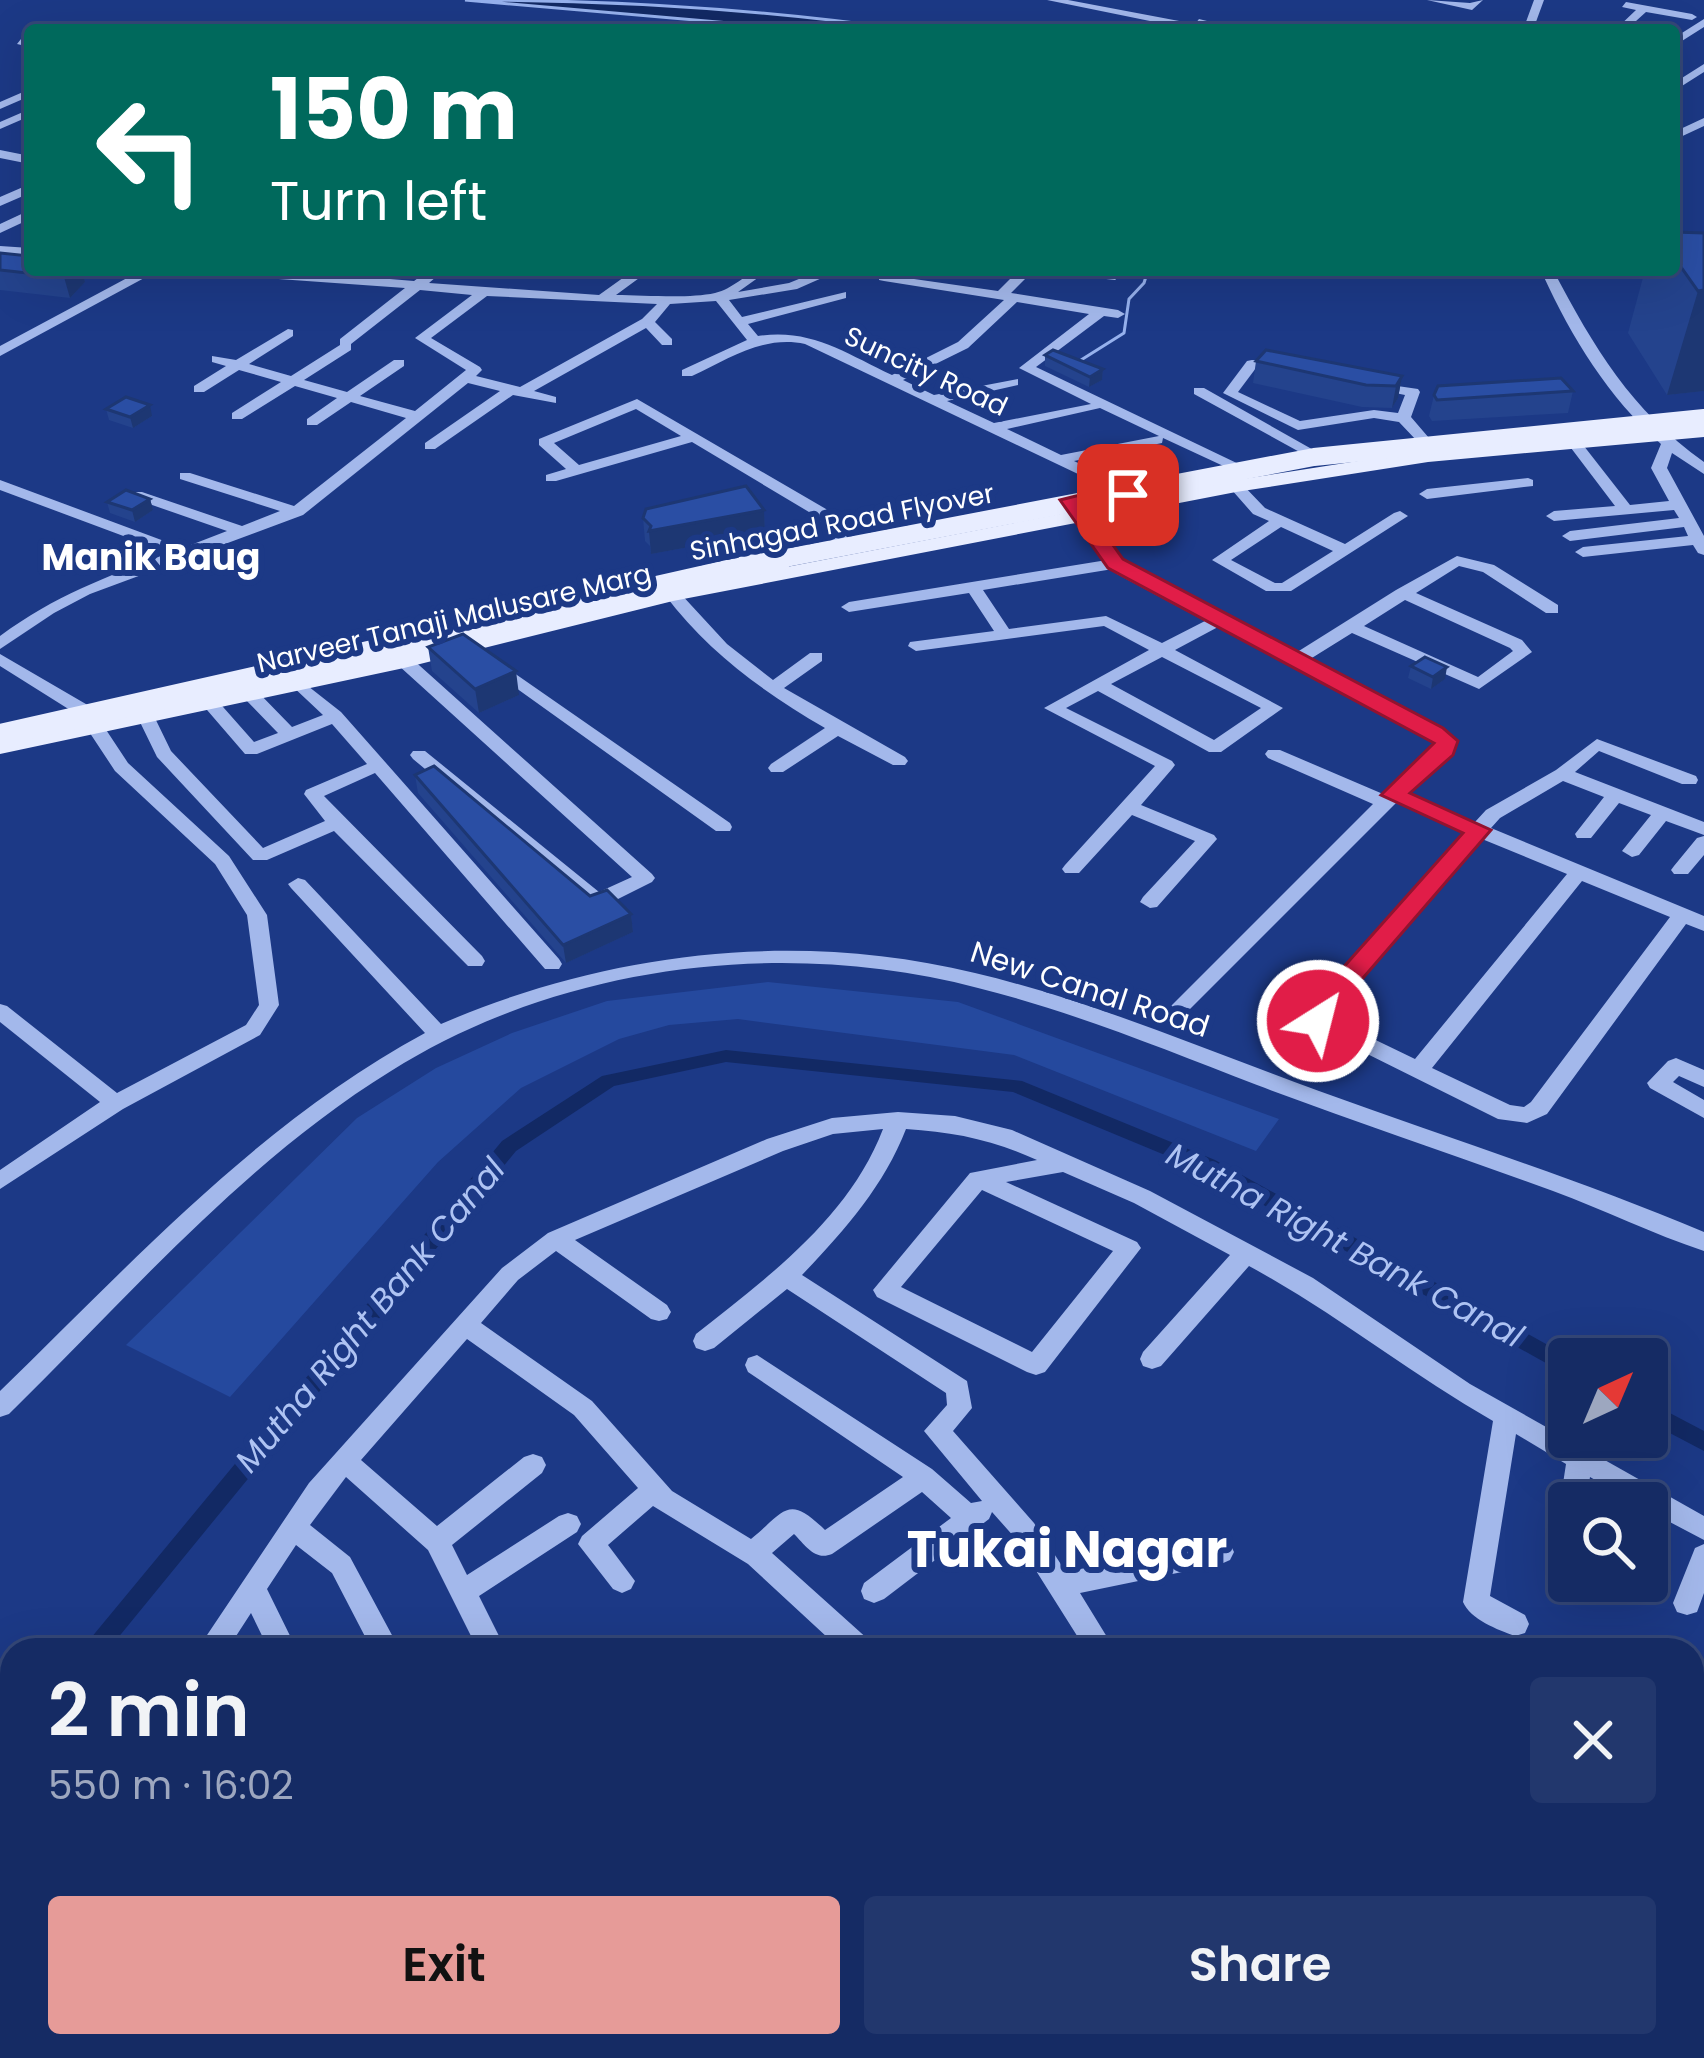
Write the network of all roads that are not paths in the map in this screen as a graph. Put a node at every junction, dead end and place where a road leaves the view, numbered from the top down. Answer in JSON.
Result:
{"nodes":[{"id":1,"x":1052,"y":0,"type":"edge"},
{"id":2,"x":1087,"y":0,"type":"edge"},
{"id":3,"x":1432,"y":0,"type":"edge"},
{"id":4,"x":1478,"y":0,"type":"edge"},
{"id":5,"x":1686,"y":0,"type":"edge"},
{"id":6,"x":1638,"y":4,"type":"edge"},
{"id":7,"x":1669,"y":13,"type":"junction"},
{"id":8,"x":1698,"y":19,"type":"edge"},
{"id":9,"x":1179,"y":24,"type":"edge"},
{"id":10,"x":1208,"y":24,"type":"edge"},
{"id":11,"x":141,"y":276,"type":"edge"},
{"id":12,"x":314,"y":276,"type":"edge"},
{"id":13,"x":430,"y":276,"type":"edge"},
{"id":14,"x":634,"y":276,"type":"edge"},
{"id":15,"x":753,"y":276,"type":"edge"},
{"id":16,"x":818,"y":276,"type":"edge"},
{"id":17,"x":1023,"y":276,"type":"edge"},
{"id":18,"x":1550,"y":276,"type":"edge"},
{"id":19,"x":884,"y":277,"type":"dead end"},
{"id":20,"x":419,"y":286,"type":"junction"},
{"id":21,"x":485,"y":291,"type":"junction"},
{"id":22,"x":841,"y":295,"type":"dead end"},
{"id":23,"x":604,"y":296,"type":"junction"},
{"id":24,"x":1008,"y":296,"type":"junction"},
{"id":25,"x":664,"y":298,"type":"junction"},
{"id":26,"x":720,"y":298,"type":"junction"},
{"id":27,"x":1100,"y":312,"type":"junction"},
{"id":28,"x":1118,"y":314,"type":"dead end"},
{"id":29,"x":647,"y":322,"type":"junction"},
{"id":30,"x":738,"y":322,"type":"junction"},
{"id":31,"x":288,"y":333,"type":"dead end"},
{"id":32,"x":755,"y":341,"type":"junction"},
{"id":33,"x":667,"y":342,"type":"dead end"},
{"id":34,"x":0,"y":352,"type":"edge"},
{"id":35,"x":217,"y":359,"type":"dead end"},
{"id":36,"x":399,"y":363,"type":"dead end"},
{"id":37,"x":235,"y":364,"type":"junction"},
{"id":38,"x":1302,"y":370,"type":"edge"},
{"id":39,"x":687,"y":373,"type":"dead end"},
{"id":40,"x":466,"y":378,"type":"junction"},
{"id":41,"x":1346,"y":379,"type":"edge"},
{"id":42,"x":293,"y":381,"type":"junction"},
{"id":43,"x":890,"y":381,"type":"junction"},
{"id":44,"x":1013,"y":382,"type":"dead end"},
{"id":45,"x":199,"y":389,"type":"dead end"},
{"id":46,"x":517,"y":390,"type":"junction"},
{"id":47,"x":1199,"y":391,"type":"dead end"},
{"id":48,"x":349,"y":397,"type":"junction"},
{"id":49,"x":1426,"y":399,"type":"dead end"},
{"id":50,"x":551,"y":400,"type":"dead end"},
{"id":51,"x":931,"y":400,"type":"junction"},
{"id":52,"x":1093,"y":408,"type":"dead end"},
{"id":53,"x":237,"y":416,"type":"dead end"},
{"id":54,"x":416,"y":416,"type":"junction"},
{"id":55,"x":1404,"y":418,"type":"junction"},
{"id":56,"x":1639,"y":420,"type":"junction"},
{"id":57,"x":312,"y":422,"type":"dead end"},
{"id":58,"x":1704,"y":422,"type":"edge"},
{"id":59,"x":991,"y":428,"type":"junction"},
{"id":60,"x":693,"y":437,"type":"junction"},
{"id":61,"x":1429,"y":437,"type":"junction"},
{"id":62,"x":1157,"y":440,"type":"dead end"},
{"id":63,"x":1662,"y":441,"type":"junction"},
{"id":64,"x":1575,"y":444,"type":"junction"},
{"id":65,"x":430,"y":446,"type":"dead end"},
{"id":66,"x":1310,"y":452,"type":"junction"},
{"id":67,"x":1058,"y":460,"type":"junction"},
{"id":68,"x":1704,"y":469,"type":"edge"},
{"id":69,"x":577,"y":471,"type":"junction"},
{"id":70,"x":185,"y":476,"type":"dead end"},
{"id":71,"x":1237,"y":476,"type":"junction"},
{"id":72,"x":551,"y":478,"type":"dead end"},
{"id":73,"x":1528,"y":483,"type":"dead end"},
{"id":74,"x":0,"y":485,"type":"edge"},
{"id":75,"x":1124,"y":490,"type":"junction"},
{"id":76,"x":137,"y":494,"type":"edge"},
{"id":77,"x":1427,"y":494,"type":"dead end"},
{"id":78,"x":1070,"y":500,"type":"junction"},
{"id":79,"x":1139,"y":507,"type":"junction"},
{"id":80,"x":1626,"y":510,"type":"junction"},
{"id":81,"x":297,"y":512,"type":"junction"},
{"id":82,"x":1682,"y":514,"type":"junction"},
{"id":83,"x":1400,"y":516,"type":"dead end"},
{"id":84,"x":1554,"y":516,"type":"dead end"},
{"id":85,"x":1087,"y":518,"type":"junction"},
{"id":86,"x":1280,"y":521,"type":"junction"},
{"id":87,"x":244,"y":532,"type":"junction"},
{"id":88,"x":1570,"y":536,"type":"dead end"},
{"id":89,"x":841,"y":540,"type":"junction"},
{"id":90,"x":1701,"y":545,"type":"edge"},
{"id":91,"x":1345,"y":550,"type":"junction"},
{"id":92,"x":1582,"y":552,"type":"dead end"},
{"id":93,"x":185,"y":554,"type":"junction"},
{"id":94,"x":1115,"y":564,"type":"junction"},
{"id":95,"x":973,"y":586,"type":"junction"},
{"id":96,"x":1402,"y":593,"type":"junction"},
{"id":97,"x":673,"y":595,"type":"junction"},
{"id":98,"x":849,"y":607,"type":"dead end"},
{"id":99,"x":1552,"y":609,"type":"dead end"},
{"id":100,"x":1217,"y":621,"type":"junction"},
{"id":101,"x":1351,"y":626,"type":"junction"},
{"id":102,"x":1005,"y":634,"type":"junction"},
{"id":103,"x":0,"y":644,"type":"edge"},
{"id":104,"x":469,"y":645,"type":"junction"},
{"id":105,"x":916,"y":646,"type":"dead end"},
{"id":106,"x":1162,"y":649,"type":"junction"},
{"id":107,"x":816,"y":657,"type":"dead end"},
{"id":108,"x":0,"y":659,"type":"edge"},
{"id":109,"x":404,"y":661,"type":"junction"},
{"id":110,"x":1295,"y":661,"type":"junction"},
{"id":111,"x":299,"y":684,"type":"junction"},
{"id":112,"x":1098,"y":684,"type":"junction"},
{"id":113,"x":772,"y":689,"type":"junction"},
{"id":114,"x":250,"y":694,"type":"junction"},
{"id":115,"x":210,"y":704,"type":"junction"},
{"id":116,"x":335,"y":716,"type":"junction"},
{"id":117,"x":146,"y":718,"type":"junction"},
{"id":118,"x":90,"y":720,"type":"junction"},
{"id":119,"x":837,"y":728,"type":"junction"},
{"id":120,"x":290,"y":735,"type":"junction"},
{"id":121,"x":0,"y":737,"type":"edge"},
{"id":122,"x":1274,"y":754,"type":"dead end"},
{"id":123,"x":419,"y":755,"type":"dead end"},
{"id":124,"x":899,"y":761,"type":"dead end"},
{"id":125,"x":377,"y":766,"type":"junction"},
{"id":126,"x":777,"y":768,"type":"dead end"},
{"id":127,"x":1562,"y":774,"type":"junction"},
{"id":128,"x":1689,"y":780,"type":"dead end"},
{"id":129,"x":1616,"y":795,"type":"junction"},
{"id":130,"x":1389,"y":799,"type":"junction"},
{"id":131,"x":1130,"y":807,"type":"junction"},
{"id":132,"x":1662,"y":813,"type":"junction"},
{"id":133,"x":337,"y":823,"type":"junction"},
{"id":134,"x":723,"y":827,"type":"dead end"},
{"id":135,"x":1479,"y":830,"type":"junction"},
{"id":136,"x":1704,"y":830,"type":"edge"},
{"id":137,"x":1584,"y":834,"type":"dead end"},
{"id":138,"x":1704,"y":842,"type":"edge"},
{"id":139,"x":1632,"y":851,"type":"dead end"},
{"id":140,"x":260,"y":856,"type":"junction"},
{"id":141,"x":1072,"y":869,"type":"dead end"},
{"id":142,"x":228,"y":870,"type":"junction"},
{"id":143,"x":1681,"y":870,"type":"dead end"},
{"id":144,"x":1579,"y":872,"type":"junction"},
{"id":145,"x":298,"y":884,"type":"dead end"},
{"id":146,"x":1150,"y":902,"type":"dead end"},
{"id":147,"x":1682,"y":914,"type":"junction"},
{"id":148,"x":1704,"y":924,"type":"edge"},
{"id":149,"x":475,"y":961,"type":"dead end"},
{"id":150,"x":552,"y":964,"type":"dead end"},
{"id":151,"x":1177,"y":1010,"type":"dead end"},
{"id":152,"x":0,"y":1011,"type":"edge"},
{"id":153,"x":440,"y":1036,"type":"junction"},
{"id":154,"x":1419,"y":1070,"type":"junction"},
{"id":155,"x":1704,"y":1079,"type":"edge"},
{"id":156,"x":115,"y":1103,"type":"junction"},
{"id":157,"x":1704,"y":1110,"type":"edge"},
{"id":158,"x":898,"y":1120,"type":"junction"},
{"id":159,"x":1065,"y":1163,"type":"junction"},
{"id":160,"x":979,"y":1178,"type":"junction"},
{"id":161,"x":0,"y":1181,"type":"edge"},
{"id":162,"x":556,"y":1239,"type":"junction"},
{"id":163,"x":1704,"y":1242,"type":"edge"},
{"id":164,"x":1246,"y":1253,"type":"junction"},
{"id":165,"x":786,"y":1276,"type":"junction"},
{"id":166,"x":659,"y":1312,"type":"dead end"},
{"id":167,"x":465,"y":1324,"type":"junction"},
{"id":168,"x":705,"y":1341,"type":"dead end"},
{"id":169,"x":1152,"y":1359,"type":"dead end"},
{"id":170,"x":757,"y":1365,"type":"dead end"},
{"id":171,"x":0,"y":1407,"type":"edge"},
{"id":172,"x":1506,"y":1416,"type":"junction"},
{"id":173,"x":1580,"y":1459,"type":"junction"},
{"id":174,"x":345,"y":1461,"type":"junction"},
{"id":175,"x":533,"y":1465,"type":"dead end"},
{"id":176,"x":923,"y":1477,"type":"junction"},
{"id":177,"x":1576,"y":1482,"type":"edge"},
{"id":178,"x":655,"y":1489,"type":"junction"},
{"id":179,"x":994,"y":1499,"type":"junction"},
{"id":180,"x":970,"y":1518,"type":"junction"},
{"id":181,"x":568,"y":1524,"type":"dead end"},
{"id":182,"x":296,"y":1528,"type":"junction"},
{"id":183,"x":1704,"y":1529,"type":"edge"},
{"id":184,"x":437,"y":1541,"type":"junction"},
{"id":185,"x":1221,"y":1552,"type":"dead end"},
{"id":186,"x":753,"y":1553,"type":"junction"},
{"id":187,"x":1704,"y":1556,"type":"edge"},
{"id":188,"x":622,"y":1580,"type":"dead end"},
{"id":189,"x":1063,"y":1586,"type":"junction"},
{"id":190,"x":254,"y":1590,"type":"junction"},
{"id":191,"x":463,"y":1592,"type":"junction"},
{"id":192,"x":874,"y":1592,"type":"dead end"},
{"id":193,"x":1687,"y":1603,"type":"dead end"},
{"id":194,"x":1515,"y":1624,"type":"dead end"},
{"id":195,"x":220,"y":1638,"type":"edge"},
{"id":196,"x":277,"y":1638,"type":"edge"},
{"id":197,"x":380,"y":1638,"type":"edge"},
{"id":198,"x":486,"y":1638,"type":"edge"},
{"id":199,"x":847,"y":1638,"type":"edge"},
{"id":200,"x":1094,"y":1638,"type":"edge"}],
"edges":[{"from":1,"to":9,"type":"street"},
{"from":2,"to":10,"type":"street"},
{"from":3,"to":4,"type":"street"},
{"from":5,"to":7,"type":"street"},
{"from":6,"to":7,"type":"street"},
{"from":7,"to":8,"type":"street"},
{"from":11,"to":34,"type":"street"},
{"from":12,"to":20,"type":"street"},
{"from":13,"to":20,"type":"street"},
{"from":14,"to":23,"type":"street"},
{"from":15,"to":26,"type":"street"},
{"from":16,"to":26,"type":"street"},
{"from":17,"to":24,"type":"street"},
{"from":18,"to":56,"type":"street"},
{"from":19,"to":24,"type":"street"},
{"from":20,"to":21,"type":"street"},
{"from":20,"to":42,"type":"street"},
{"from":21,"to":23,"type":"street"},
{"from":21,"to":40,"type":"street"},
{"from":22,"to":30,"type":"street"},
{"from":23,"to":25,"type":"street"},
{"from":24,"to":27,"type":"street"},
{"from":24,"to":43,"type":"street"},
{"from":25,"to":26,"type":"street"},
{"from":25,"to":29,"type":"street"},
{"from":26,"to":30,"type":"street"},
{"from":27,"to":28,"type":"street"},
{"from":27,"to":71,"type":"street"},
{"from":29,"to":33,"type":"street"},
{"from":29,"to":46,"type":"street"},
{"from":30,"to":32,"type":"street"},
{"from":31,"to":37,"type":"street"},
{"from":32,"to":39,"type":"street","name":"Suncity Road"},
{"from":32,"to":43,"type":"street","name":"Suncity Road"},
{"from":35,"to":37,"type":"street"},
{"from":36,"to":48,"type":"street"},
{"from":37,"to":42,"type":"street"},
{"from":37,"to":45,"type":"street"},
{"from":38,"to":55,"type":"street"},
{"from":40,"to":46,"type":"street"},
{"from":40,"to":54,"type":"street"},
{"from":41,"to":55,"type":"street"},
{"from":42,"to":48,"type":"street"},
{"from":42,"to":53,"type":"street"},
{"from":43,"to":51,"type":"street","name":"Suncity Road"},
{"from":44,"to":51,"type":"street"},
{"from":46,"to":50,"type":"street"},
{"from":46,"to":65,"type":"street"},
{"from":47,"to":66,"type":"street"},
{"from":48,"to":54,"type":"street"},
{"from":48,"to":57,"type":"street"},
{"from":49,"to":61,"type":"street"},
{"from":51,"to":59,"type":"street","name":"Suncity Road"},
{"from":52,"to":59,"type":"street"},
{"from":54,"to":81,"type":"street"},
{"from":55,"to":61,"type":"street"},
{"from":56,"to":58,"type":"main road","name":"Narveer Tanaji Malusare Marg"},
{"from":56,"to":61,"type":"main road","name":"Narveer Tanaji Malusare Marg"},
{"from":56,"to":63,"type":"street"},
{"from":58,"to":63,"type":"main road","name":"Narveer Tanaji Malusare Marg"},
{"from":58,"to":121,"type":"main road","name":"Sinhagad Road Flyover","bridge":true},
{"from":59,"to":67,"type":"street","name":"Suncity Road"},
{"from":60,"to":69,"type":"street"},
{"from":60,"to":69,"type":"street"},
{"from":60,"to":89,"type":"street"},
{"from":61,"to":66,"type":"main road","name":"Narveer Tanaji Malusare Marg"},
{"from":62,"to":67,"type":"street"},
{"from":63,"to":64,"type":"main road","name":"Narveer Tanaji Malusare Marg"},
{"from":63,"to":68,"type":"street"},
{"from":63,"to":82,"type":"street"},
{"from":64,"to":71,"type":"main road","name":"Narveer Tanaji Malusare Marg"},
{"from":64,"to":80,"type":"street"},
{"from":66,"to":71,"type":"main road","name":"Narveer Tanaji Malusare Marg"},
{"from":67,"to":75,"type":"street","name":"Suncity Road"},
{"from":69,"to":72,"type":"street"},
{"from":70,"to":81,"type":"street"},
{"from":71,"to":75,"type":"main road","name":"Narveer Tanaji Malusare Marg"},
{"from":71,"to":79,"type":"main road","name":"Narveer Tanaji Malusare Marg"},
{"from":71,"to":86,"type":"street"},
{"from":73,"to":77,"type":"street"},
{"from":74,"to":93,"type":"street"},
{"from":75,"to":78,"type":"main road","name":"Narveer Tanaji Malusare Marg"},
{"from":75,"to":79,"type":"street"},
{"from":76,"to":87,"type":"street"},
{"from":78,"to":85,"type":"street"},
{"from":78,"to":89,"type":"main road","name":"Narveer Tanaji Malusare Marg"},
{"from":79,"to":85,"type":"main road","name":"Narveer Tanaji Malusare Marg"},
{"from":80,"to":82,"type":"street"},
{"from":80,"to":84,"type":"street"},
{"from":81,"to":87,"type":"street"},
{"from":82,"to":88,"type":"street"},
{"from":82,"to":90,"type":"street"},
{"from":83,"to":91,"type":"street"},
{"from":85,"to":94,"type":"street"},
{"from":85,"to":97,"type":"main road","name":"Narveer Tanaji Malusare Marg"},
{"from":86,"to":91,"type":"street"},
{"from":86,"to":91,"type":"street"},
{"from":87,"to":93,"type":"street"},
{"from":89,"to":118,"type":"main road","name":"Narveer Tanaji Malusare Marg"},
{"from":90,"to":92,"type":"street"},
{"from":93,"to":103,"type":"street"},
{"from":94,"to":95,"type":"street"},
{"from":94,"to":100,"type":"street"},
{"from":95,"to":98,"type":"street"},
{"from":95,"to":102,"type":"street"},
{"from":96,"to":99,"type":"street"},
{"from":96,"to":101,"type":"street"},
{"from":96,"to":101,"type":"street"},
{"from":97,"to":104,"type":"main road","name":"Narveer Tanaji Malusare Marg"},
{"from":97,"to":113,"type":"street"},
{"from":100,"to":106,"type":"street"},
{"from":100,"to":110,"type":"street"},
{"from":101,"to":110,"type":"street"},
{"from":102,"to":105,"type":"street"},
{"from":102,"to":106,"type":"street"},
{"from":104,"to":109,"type":"main road","name":"Narveer Tanaji Malusare Marg"},
{"from":104,"to":134,"type":"street"},
{"from":106,"to":112,"type":"street"},
{"from":106,"to":112,"type":"street"},
{"from":107,"to":113,"type":"street"},
{"from":108,"to":118,"type":"street"},
{"from":109,"to":111,"type":"main road","name":"Narveer Tanaji Malusare Marg"},
{"from":109,"to":123,"type":"street"},
{"from":110,"to":130,"type":"street"},
{"from":111,"to":114,"type":"main road","name":"Narveer Tanaji Malusare Marg"},
{"from":111,"to":116,"type":"street"},
{"from":112,"to":131,"type":"street"},
{"from":113,"to":119,"type":"street"},
{"from":114,"to":115,"type":"main road","name":"Narveer Tanaji Malusare Marg"},
{"from":114,"to":120,"type":"street"},
{"from":115,"to":117,"type":"main road","name":"Narveer Tanaji Malusare Marg"},
{"from":115,"to":120,"type":"street"},
{"from":116,"to":120,"type":"street"},
{"from":116,"to":125,"type":"street"},
{"from":117,"to":118,"type":"main road","name":"Narveer Tanaji Malusare Marg"},
{"from":117,"to":140,"type":"street"},
{"from":118,"to":121,"type":"main road","name":"Narveer Tanaji Malusare Marg"},
{"from":118,"to":142,"type":"street"},
{"from":119,"to":124,"type":"street"},
{"from":119,"to":126,"type":"street"},
{"from":122,"to":130,"type":"street"},
{"from":125,"to":133,"type":"street"},
{"from":125,"to":150,"type":"street"},
{"from":127,"to":128,"type":"street"},
{"from":127,"to":129,"type":"street"},
{"from":127,"to":135,"type":"street"},
{"from":129,"to":132,"type":"street"},
{"from":129,"to":137,"type":"street"},
{"from":130,"to":135,"type":"street"},
{"from":130,"to":151,"type":"street"},
{"from":131,"to":141,"type":"street"},
{"from":131,"to":146,"type":"street"},
{"from":132,"to":136,"type":"street"},
{"from":132,"to":139,"type":"street"},
{"from":133,"to":140,"type":"street"},
{"from":133,"to":149,"type":"street"},
{"from":135,"to":144,"type":"street"},
{"from":135,"to":154,"type":"street"},
{"from":138,"to":143,"type":"street"},
{"from":140,"to":142,"type":"street"},
{"from":142,"to":156,"type":"street"},
{"from":144,"to":147,"type":"street"},
{"from":144,"to":154,"type":"street"},
{"from":145,"to":153,"type":"street"},
{"from":147,"to":148,"type":"street"},
{"from":147,"to":154,"type":"street"},
{"from":152,"to":156,"type":"street"},
{"from":153,"to":163,"type":"street","name":"New Canal Road"},
{"from":153,"to":171,"type":"street","name":"New Canal Road"},
{"from":155,"to":157,"type":"street"},
{"from":156,"to":161,"type":"street"},
{"from":158,"to":159,"type":"street"},
{"from":158,"to":162,"type":"street"},
{"from":158,"to":165,"type":"street"},
{"from":159,"to":160,"type":"street"},
{"from":159,"to":164,"type":"street"},
{"from":160,"to":160,"type":"street"},
{"from":162,"to":166,"type":"street"},
{"from":162,"to":167,"type":"street"},
{"from":164,"to":169,"type":"street"},
{"from":164,"to":172,"type":"street"},
{"from":165,"to":168,"type":"street"},
{"from":165,"to":179,"type":"street"},
{"from":167,"to":174,"type":"street"},
{"from":167,"to":178,"type":"street"},
{"from":170,"to":176,"type":"street"},
{"from":172,"to":173,"type":"street"},
{"from":172,"to":194,"type":"street"},
{"from":173,"to":177,"type":"street"},
{"from":173,"to":183,"type":"street"},
{"from":174,"to":182,"type":"street"},
{"from":174,"to":184,"type":"street"},
{"from":175,"to":184,"type":"street"},
{"from":176,"to":180,"type":"street"},
{"from":176,"to":186,"type":"street"},
{"from":178,"to":186,"type":"street"},
{"from":178,"to":188,"type":"street"},
{"from":179,"to":180,"type":"street"},
{"from":179,"to":189,"type":"street"},
{"from":180,"to":192,"type":"street"},
{"from":181,"to":191,"type":"street"},
{"from":182,"to":190,"type":"street"},
{"from":182,"to":197,"type":"street"},
{"from":184,"to":191,"type":"street"},
{"from":185,"to":189,"type":"street"},
{"from":186,"to":199,"type":"street"},
{"from":187,"to":193,"type":"street"},
{"from":189,"to":200,"type":"street"},
{"from":190,"to":195,"type":"street"},
{"from":190,"to":196,"type":"street"},
{"from":191,"to":198,"type":"street"}]}
